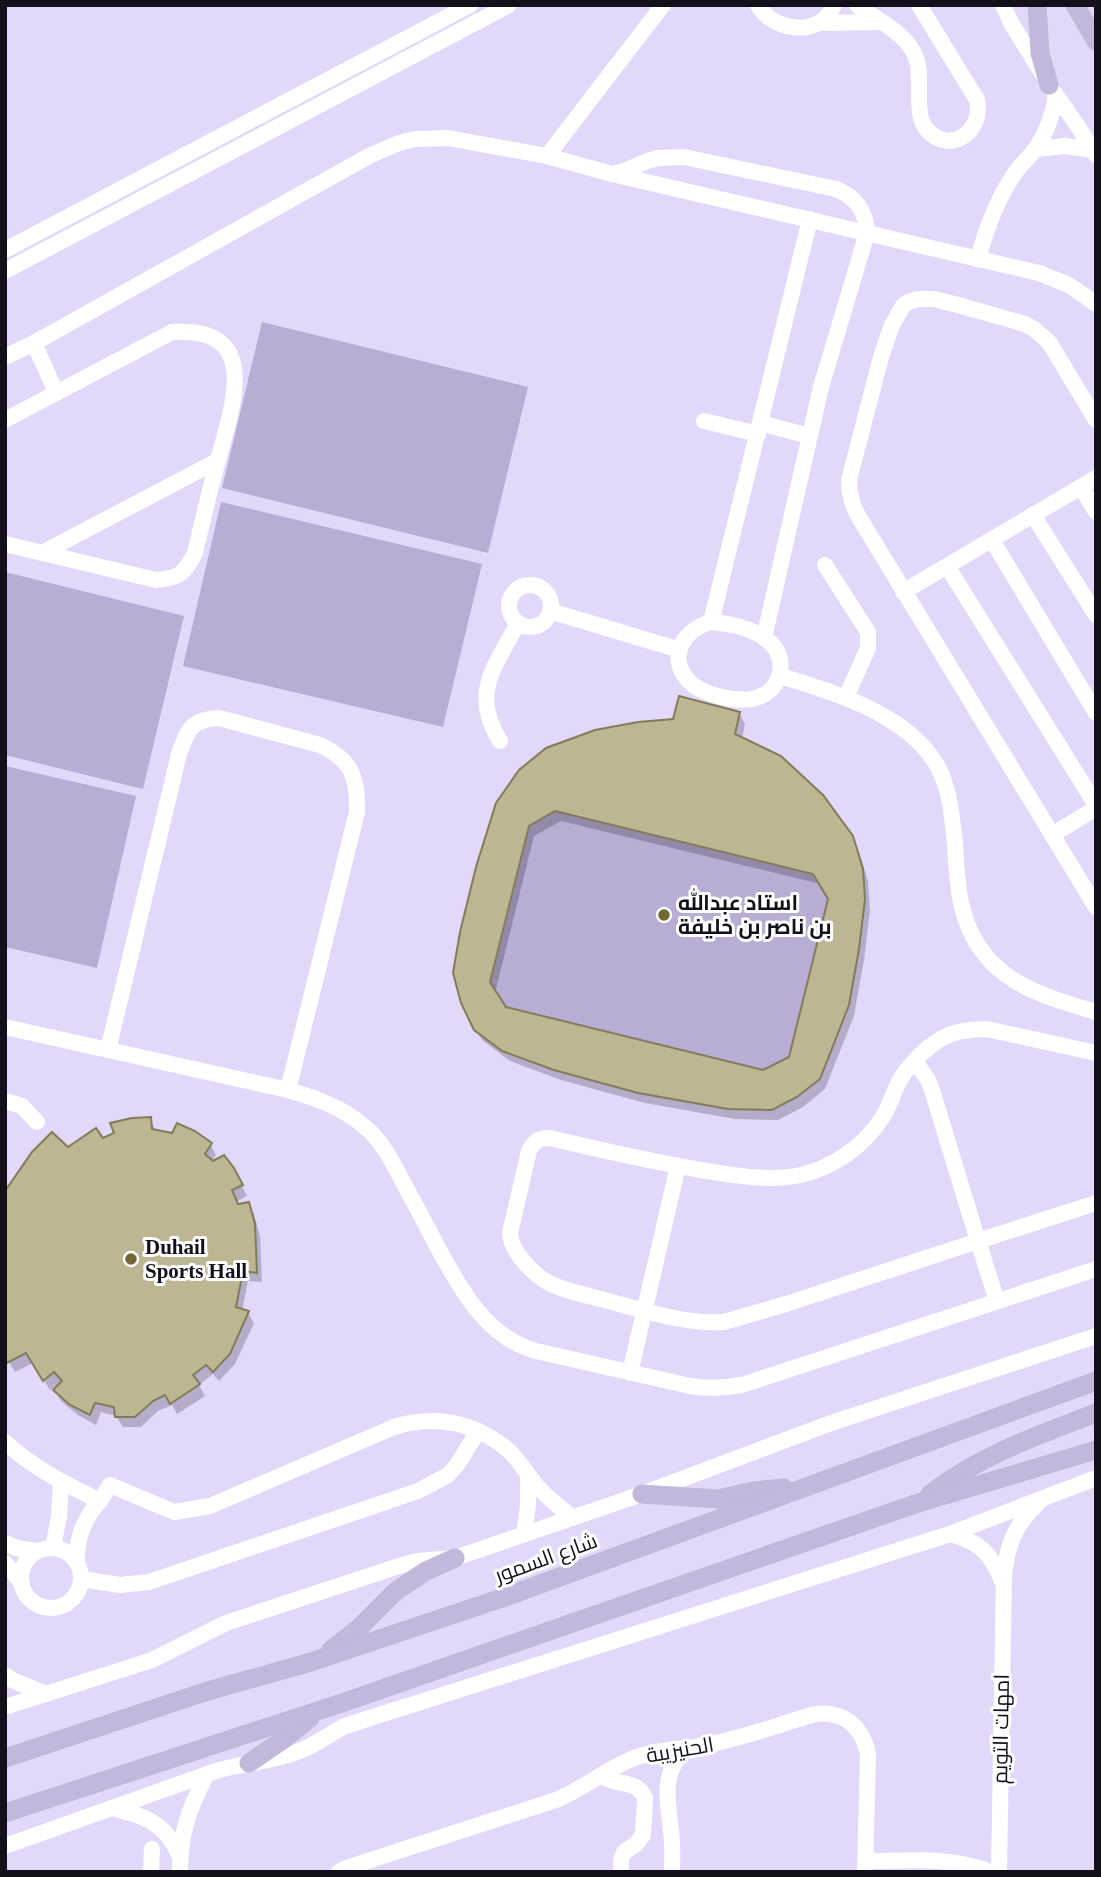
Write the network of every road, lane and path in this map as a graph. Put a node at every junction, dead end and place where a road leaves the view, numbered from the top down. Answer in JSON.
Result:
{"nodes":[{"id":1,"x":470,"y":5,"type":"edge"},
{"id":2,"x":509,"y":5,"type":"edge"},
{"id":3,"x":663,"y":5,"type":"edge"},
{"id":4,"x":758,"y":5,"type":"edge"},
{"id":5,"x":834,"y":5,"type":"edge"},
{"id":6,"x":857,"y":5,"type":"edge"},
{"id":7,"x":919,"y":5,"type":"edge"},
{"id":8,"x":1003,"y":5,"type":"edge"},
{"id":9,"x":1037,"y":5,"type":"edge"},
{"id":10,"x":1075,"y":5,"type":"edge"},
{"id":11,"x":881,"y":22,"type":"junction"},
{"id":12,"x":822,"y":23,"type":"junction"},
{"id":13,"x":1096,"y":41,"type":"edge"},
{"id":14,"x":1053,"y":90,"type":"junction"},
{"id":15,"x":1035,"y":149,"type":"junction"},
{"id":16,"x":1095,"y":153,"type":"edge"},
{"id":17,"x":547,"y":156,"type":"junction"},
{"id":18,"x":612,"y":174,"type":"junction"},
{"id":19,"x":810,"y":219,"type":"junction"},
{"id":20,"x":867,"y":233,"type":"junction"},
{"id":21,"x":5,"y":250,"type":"edge"},
{"id":22,"x":978,"y":259,"type":"junction"},
{"id":23,"x":5,"y":271,"type":"edge"},
{"id":24,"x":1096,"y":304,"type":"edge"},
{"id":25,"x":34,"y":343,"type":"junction"},
{"id":26,"x":5,"y":357,"type":"edge"},
{"id":27,"x":57,"y":391,"type":"junction"},
{"id":28,"x":5,"y":420,"type":"edge"},
{"id":29,"x":1096,"y":420,"type":"edge"},
{"id":30,"x":704,"y":421,"type":"dead end"},
{"id":31,"x":759,"y":428,"type":"junction"},
{"id":32,"x":809,"y":436,"type":"junction"},
{"id":33,"x":217,"y":461,"type":"junction"},
{"id":34,"x":1096,"y":478,"type":"edge"},
{"id":35,"x":1081,"y":487,"type":"junction"},
{"id":36,"x":1096,"y":512,"type":"edge"},
{"id":37,"x":1033,"y":515,"type":"junction"},
{"id":38,"x":992,"y":540,"type":"junction"},
{"id":39,"x":5,"y":544,"type":"edge"},
{"id":40,"x":42,"y":553,"type":"junction"},
{"id":41,"x":825,"y":565,"type":"dead end"},
{"id":42,"x":947,"y":566,"type":"junction"},
{"id":43,"x":903,"y":592,"type":"junction"},
{"id":44,"x":550,"y":611,"type":"junction"},
{"id":45,"x":1096,"y":615,"type":"edge"},
{"id":46,"x":711,"y":622,"type":"junction"},
{"id":47,"x":518,"y":623,"type":"junction"},
{"id":48,"x":764,"y":638,"type":"junction"},
{"id":49,"x":680,"y":650,"type":"junction"},
{"id":50,"x":780,"y":676,"type":"junction"},
{"id":51,"x":846,"y":697,"type":"junction"},
{"id":52,"x":1096,"y":713,"type":"edge"},
{"id":53,"x":500,"y":741,"type":"dead end"},
{"id":54,"x":1096,"y":806,"type":"edge"},
{"id":55,"x":1052,"y":835,"type":"junction"},
{"id":56,"x":1096,"y":907,"type":"edge"},
{"id":57,"x":1096,"y":1012,"type":"edge"},
{"id":58,"x":5,"y":1027,"type":"edge"},
{"id":59,"x":108,"y":1050,"type":"junction"},
{"id":60,"x":1096,"y":1053,"type":"edge"},
{"id":61,"x":915,"y":1061,"type":"junction"},
{"id":62,"x":288,"y":1090,"type":"junction"},
{"id":63,"x":5,"y":1101,"type":"edge"},
{"id":64,"x":37,"y":1122,"type":"dead end"},
{"id":65,"x":678,"y":1166,"type":"junction"},
{"id":66,"x":1096,"y":1203,"type":"edge"},
{"id":67,"x":978,"y":1241,"type":"junction"},
{"id":68,"x":1093,"y":1276,"type":"edge"},
{"id":69,"x":997,"y":1301,"type":"junction"},
{"id":70,"x":643,"y":1310,"type":"junction"},
{"id":71,"x":1096,"y":1336,"type":"edge"},
{"id":72,"x":630,"y":1373,"type":"junction"},
{"id":73,"x":1096,"y":1381,"type":"edge"},
{"id":74,"x":1096,"y":1413,"type":"edge"},
{"id":75,"x":478,"y":1431,"type":"junction"},
{"id":76,"x":5,"y":1442,"type":"edge"},
{"id":77,"x":1096,"y":1450,"type":"edge"},
{"id":78,"x":528,"y":1475,"type":"junction"},
{"id":79,"x":1096,"y":1478,"type":"edge"},
{"id":80,"x":61,"y":1482,"type":"junction"},
{"id":81,"x":802,"y":1489,"type":"junction"},
{"id":82,"x":642,"y":1494,"type":"junction"},
{"id":83,"x":1043,"y":1497,"type":"junction"},
{"id":84,"x":100,"y":1500,"type":"junction"},
{"id":85,"x":918,"y":1503,"type":"junction"},
{"id":86,"x":572,"y":1517,"type":"junction"},
{"id":87,"x":524,"y":1534,"type":"junction"},
{"id":88,"x":950,"y":1534,"type":"junction"},
{"id":89,"x":5,"y":1543,"type":"edge"},
{"id":90,"x":52,"y":1547,"type":"junction"},
{"id":91,"x":36,"y":1551,"type":"junction"},
{"id":92,"x":456,"y":1558,"type":"junction"},
{"id":93,"x":77,"y":1562,"type":"junction"},
{"id":94,"x":5,"y":1563,"type":"edge"},
{"id":95,"x":82,"y":1579,"type":"junction"},
{"id":96,"x":20,"y":1580,"type":"junction"},
{"id":97,"x":1004,"y":1586,"type":"junction"},
{"id":98,"x":311,"y":1662,"type":"junction"},
{"id":99,"x":5,"y":1675,"type":"edge"},
{"id":100,"x":46,"y":1694,"type":"junction"},
{"id":101,"x":5,"y":1707,"type":"edge"},
{"id":102,"x":321,"y":1710,"type":"junction"},
{"id":103,"x":685,"y":1748,"type":"junction"},
{"id":104,"x":5,"y":1759,"type":"edge"},
{"id":105,"x":249,"y":1763,"type":"junction"},
{"id":106,"x":207,"y":1774,"type":"junction"},
{"id":107,"x":601,"y":1775,"type":"junction"},
{"id":108,"x":113,"y":1808,"type":"junction"},
{"id":109,"x":5,"y":1813,"type":"edge"},
{"id":110,"x":5,"y":1846,"type":"edge"},
{"id":111,"x":152,"y":1849,"type":"dead end"},
{"id":112,"x":180,"y":1864,"type":"edge"},
{"id":113,"x":865,"y":1867,"type":"edge"},
{"id":114,"x":151,"y":1872,"type":"edge"},
{"id":115,"x":339,"y":1872,"type":"edge"},
{"id":116,"x":621,"y":1872,"type":"edge"},
{"id":117,"x":672,"y":1872,"type":"edge"},
{"id":118,"x":990,"y":1872,"type":"edge"},
{"id":119,"x":999,"y":1872,"type":"edge"}],
"edges":[{"from":1,"to":21,"type":"street"},
{"from":2,"to":23,"type":"street"},
{"from":3,"to":17,"type":"street"},
{"from":4,"to":12,"type":"street"},
{"from":5,"to":12,"type":"street"},
{"from":6,"to":11,"type":"street"},
{"from":7,"to":11,"type":"street"},
{"from":8,"to":14,"type":"street"},
{"from":9,"to":14,"type":"main road"},
{"from":10,"to":13,"type":"main road"},
{"from":11,"to":12,"type":"street"},
{"from":14,"to":15,"type":"street"},
{"from":14,"to":16,"type":"street"},
{"from":15,"to":16,"type":"street"},
{"from":15,"to":22,"type":"street"},
{"from":17,"to":18,"type":"street"},
{"from":17,"to":25,"type":"street"},
{"from":18,"to":19,"type":"street"},
{"from":18,"to":20,"type":"street"},
{"from":19,"to":20,"type":"street"},
{"from":19,"to":31,"type":"street"},
{"from":20,"to":22,"type":"street"},
{"from":20,"to":32,"type":"street"},
{"from":22,"to":24,"type":"street"},
{"from":25,"to":26,"type":"street"},
{"from":25,"to":27,"type":"street"},
{"from":27,"to":28,"type":"street"},
{"from":27,"to":33,"type":"street"},
{"from":29,"to":43,"type":"street"},
{"from":30,"to":31,"type":"street"},
{"from":31,"to":32,"type":"street"},
{"from":31,"to":46,"type":"street"},
{"from":32,"to":48,"type":"street"},
{"from":33,"to":40,"type":"street"},
{"from":33,"to":40,"type":"street"},
{"from":34,"to":35,"type":"street"},
{"from":35,"to":36,"type":"street"},
{"from":35,"to":37,"type":"street"},
{"from":37,"to":38,"type":"street"},
{"from":37,"to":45,"type":"street"},
{"from":38,"to":42,"type":"street"},
{"from":38,"to":52,"type":"street"},
{"from":39,"to":40,"type":"street"},
{"from":41,"to":51,"type":"street"},
{"from":42,"to":43,"type":"street"},
{"from":42,"to":54,"type":"street"},
{"from":43,"to":55,"type":"street"},
{"from":44,"to":47,"type":"street"},
{"from":44,"to":47,"type":"street"},
{"from":44,"to":49,"type":"street"},
{"from":46,"to":48,"type":"street"},
{"from":46,"to":49,"type":"street"},
{"from":47,"to":53,"type":"street"},
{"from":48,"to":50,"type":"street"},
{"from":49,"to":50,"type":"street"},
{"from":50,"to":51,"type":"street"},
{"from":51,"to":57,"type":"street"},
{"from":54,"to":55,"type":"street"},
{"from":55,"to":56,"type":"street"},
{"from":58,"to":59,"type":"street"},
{"from":59,"to":62,"type":"street"},
{"from":59,"to":62,"type":"street"},
{"from":60,"to":61,"type":"street"},
{"from":61,"to":65,"type":"street"},
{"from":61,"to":67,"type":"street"},
{"from":62,"to":72,"type":"street"},
{"from":63,"to":64,"type":"street"},
{"from":65,"to":70,"type":"street"},
{"from":65,"to":70,"type":"street"},
{"from":66,"to":67,"type":"street"},
{"from":67,"to":69,"type":"street"},
{"from":67,"to":70,"type":"street"},
{"from":68,"to":69,"type":"street"},
{"from":69,"to":72,"type":"street"},
{"from":70,"to":72,"type":"street"},
{"from":71,"to":82,"type":"street","name":"شارع السمور"},
{"from":73,"to":81,"type":"main road","name":"شارع السمور"},
{"from":74,"to":85,"type":"main road"},
{"from":75,"to":78,"type":"street"},
{"from":75,"to":84,"type":"street"},
{"from":75,"to":95,"type":"street"},
{"from":76,"to":80,"type":"street"},
{"from":77,"to":85,"type":"main road"},
{"from":78,"to":86,"type":"street"},
{"from":78,"to":87,"type":"street"},
{"from":79,"to":83,"type":"street"},
{"from":80,"to":84,"type":"street"},
{"from":80,"to":90,"type":"street"},
{"from":81,"to":82,"type":"main road"},
{"from":81,"to":98,"type":"main road","name":"شارع السمور"},
{"from":82,"to":86,"type":"street","name":"شارع السمور"},
{"from":83,"to":88,"type":"street"},
{"from":83,"to":97,"type":"street","name":"امهات التويم"},
{"from":84,"to":93,"type":"street"},
{"from":85,"to":102,"type":"main road"},
{"from":86,"to":87,"type":"street","name":"شارع السمور"},
{"from":87,"to":92,"type":"street","name":"شارع السمور"},
{"from":88,"to":97,"type":"street","name":"امهات التويم"},
{"from":88,"to":105,"type":"street"},
{"from":89,"to":91,"type":"street"},
{"from":90,"to":91,"type":"street"},
{"from":90,"to":93,"type":"street"},
{"from":91,"to":96,"type":"street"},
{"from":92,"to":98,"type":"main road"},
{"from":92,"to":100,"type":"street","name":"شارع السمور"},
{"from":93,"to":95,"type":"street"},
{"from":94,"to":96,"type":"street"},
{"from":95,"to":96,"type":"street"},
{"from":97,"to":119,"type":"street","name":"امهات التويم"},
{"from":98,"to":104,"type":"main road","name":"شارع السمور"},
{"from":99,"to":100,"type":"street"},
{"from":100,"to":101,"type":"street","name":"شارع السمور"},
{"from":102,"to":105,"type":"main road"},
{"from":102,"to":109,"type":"main road"},
{"from":103,"to":107,"type":"street","name":"الحنيزيبة"},
{"from":103,"to":113,"type":"street","name":"الحنيزيبة"},
{"from":103,"to":117,"type":"street"},
{"from":105,"to":106,"type":"street"},
{"from":106,"to":108,"type":"street"},
{"from":106,"to":112,"type":"street"},
{"from":107,"to":115,"type":"street","name":"الحنيزيبة"},
{"from":107,"to":116,"type":"street"},
{"from":108,"to":110,"type":"street"},
{"from":108,"to":112,"type":"street"},
{"from":111,"to":114,"type":"street"},
{"from":113,"to":118,"type":"street","name":"الحنيزيبة"}]}
